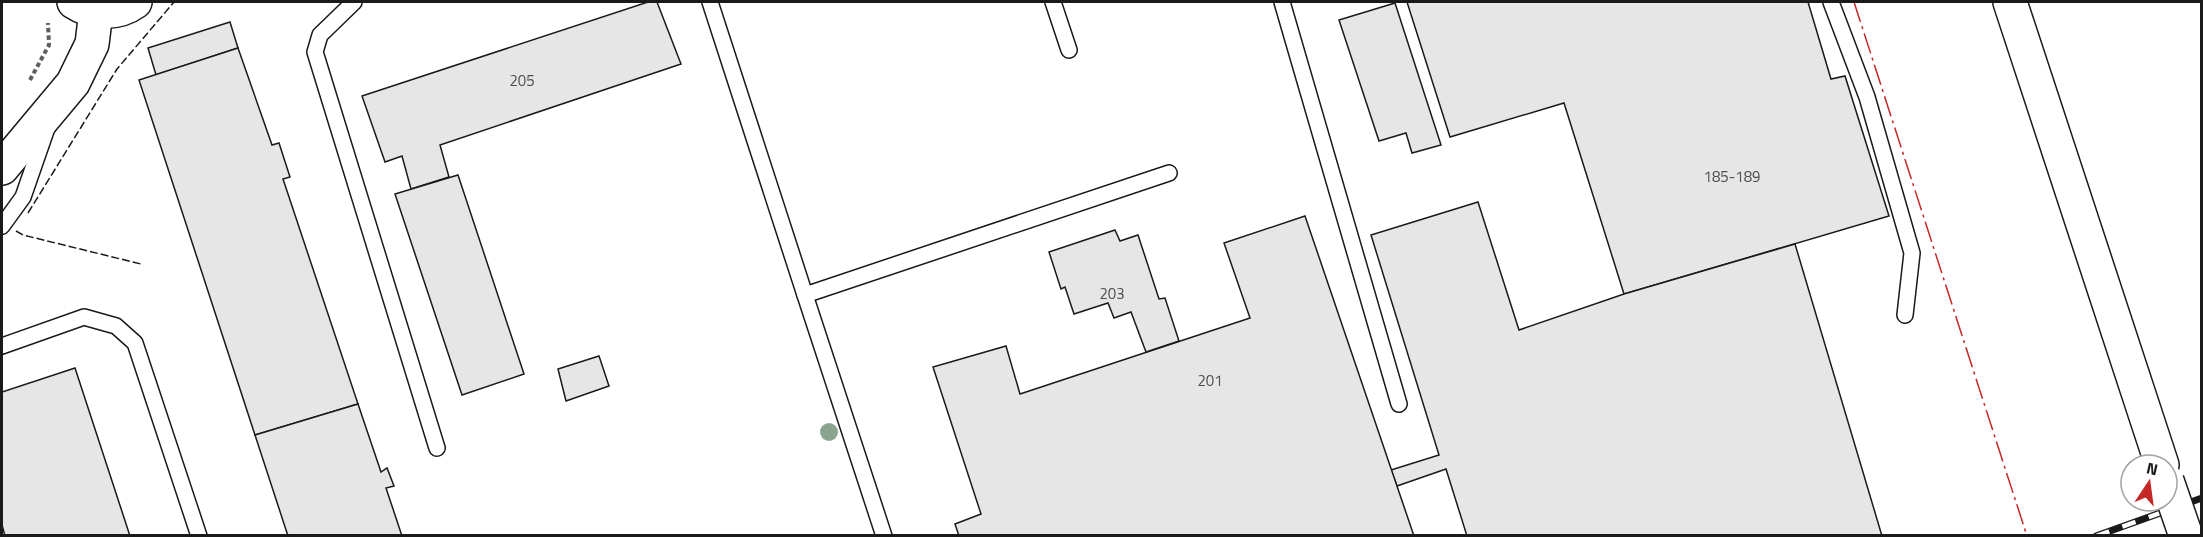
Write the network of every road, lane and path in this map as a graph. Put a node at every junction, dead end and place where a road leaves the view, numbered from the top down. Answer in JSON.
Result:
{"nodes":[{"id":1,"x":135,"y":2,"type":"edge"},
{"id":2,"x":354,"y":2,"type":"edge"},
{"id":3,"x":711,"y":2,"type":"edge"},
{"id":4,"x":1053,"y":2,"type":"edge"},
{"id":5,"x":1282,"y":2,"type":"edge"},
{"id":6,"x":1832,"y":2,"type":"edge"},
{"id":7,"x":2010,"y":2,"type":"edge"},
{"id":8,"x":85,"y":6,"type":"edge"},
{"id":9,"x":44,"y":16,"type":"dead end"},
{"id":10,"x":1069,"y":50,"type":"dead end"},
{"id":11,"x":28,"y":83,"type":"dead end"},
{"id":12,"x":56,"y":102,"type":"junction"},
{"id":13,"x":2,"y":168,"type":"edge"},
{"id":14,"x":1169,"y":173,"type":"dead end"},
{"id":15,"x":2,"y":226,"type":"edge"},
{"id":16,"x":805,"y":295,"type":"junction"},
{"id":17,"x":1905,"y":315,"type":"dead end"},
{"id":18,"x":2,"y":346,"type":"edge"},
{"id":19,"x":1399,"y":404,"type":"dead end"},
{"id":20,"x":437,"y":448,"type":"dead end"},
{"id":21,"x":2158,"y":453,"type":"edge"},
{"id":22,"x":2178,"y":513,"type":"edge"},
{"id":23,"x":199,"y":536,"type":"edge"},
{"id":24,"x":884,"y":536,"type":"edge"},
{"id":25,"x":2186,"y":536,"type":"edge"}],
"edges":[{"from":1,"to":8,"type":"street"},
{"from":2,"to":20,"type":"lane"},
{"from":3,"to":16,"type":"lane"},
{"from":4,"to":10,"type":"lane"},
{"from":5,"to":19,"type":"lane"},
{"from":6,"to":17,"type":"lane"},
{"from":7,"to":21,"type":"street"},
{"from":8,"to":12,"type":"street"},
{"from":9,"to":11,"type":"path"},
{"from":12,"to":13,"type":"street"},
{"from":12,"to":15,"type":"lane"},
{"from":14,"to":16,"type":"lane"},
{"from":16,"to":24,"type":"lane"},
{"from":18,"to":23,"type":"lane"},
{"from":22,"to":25,"type":"street","bridge":true}]}
